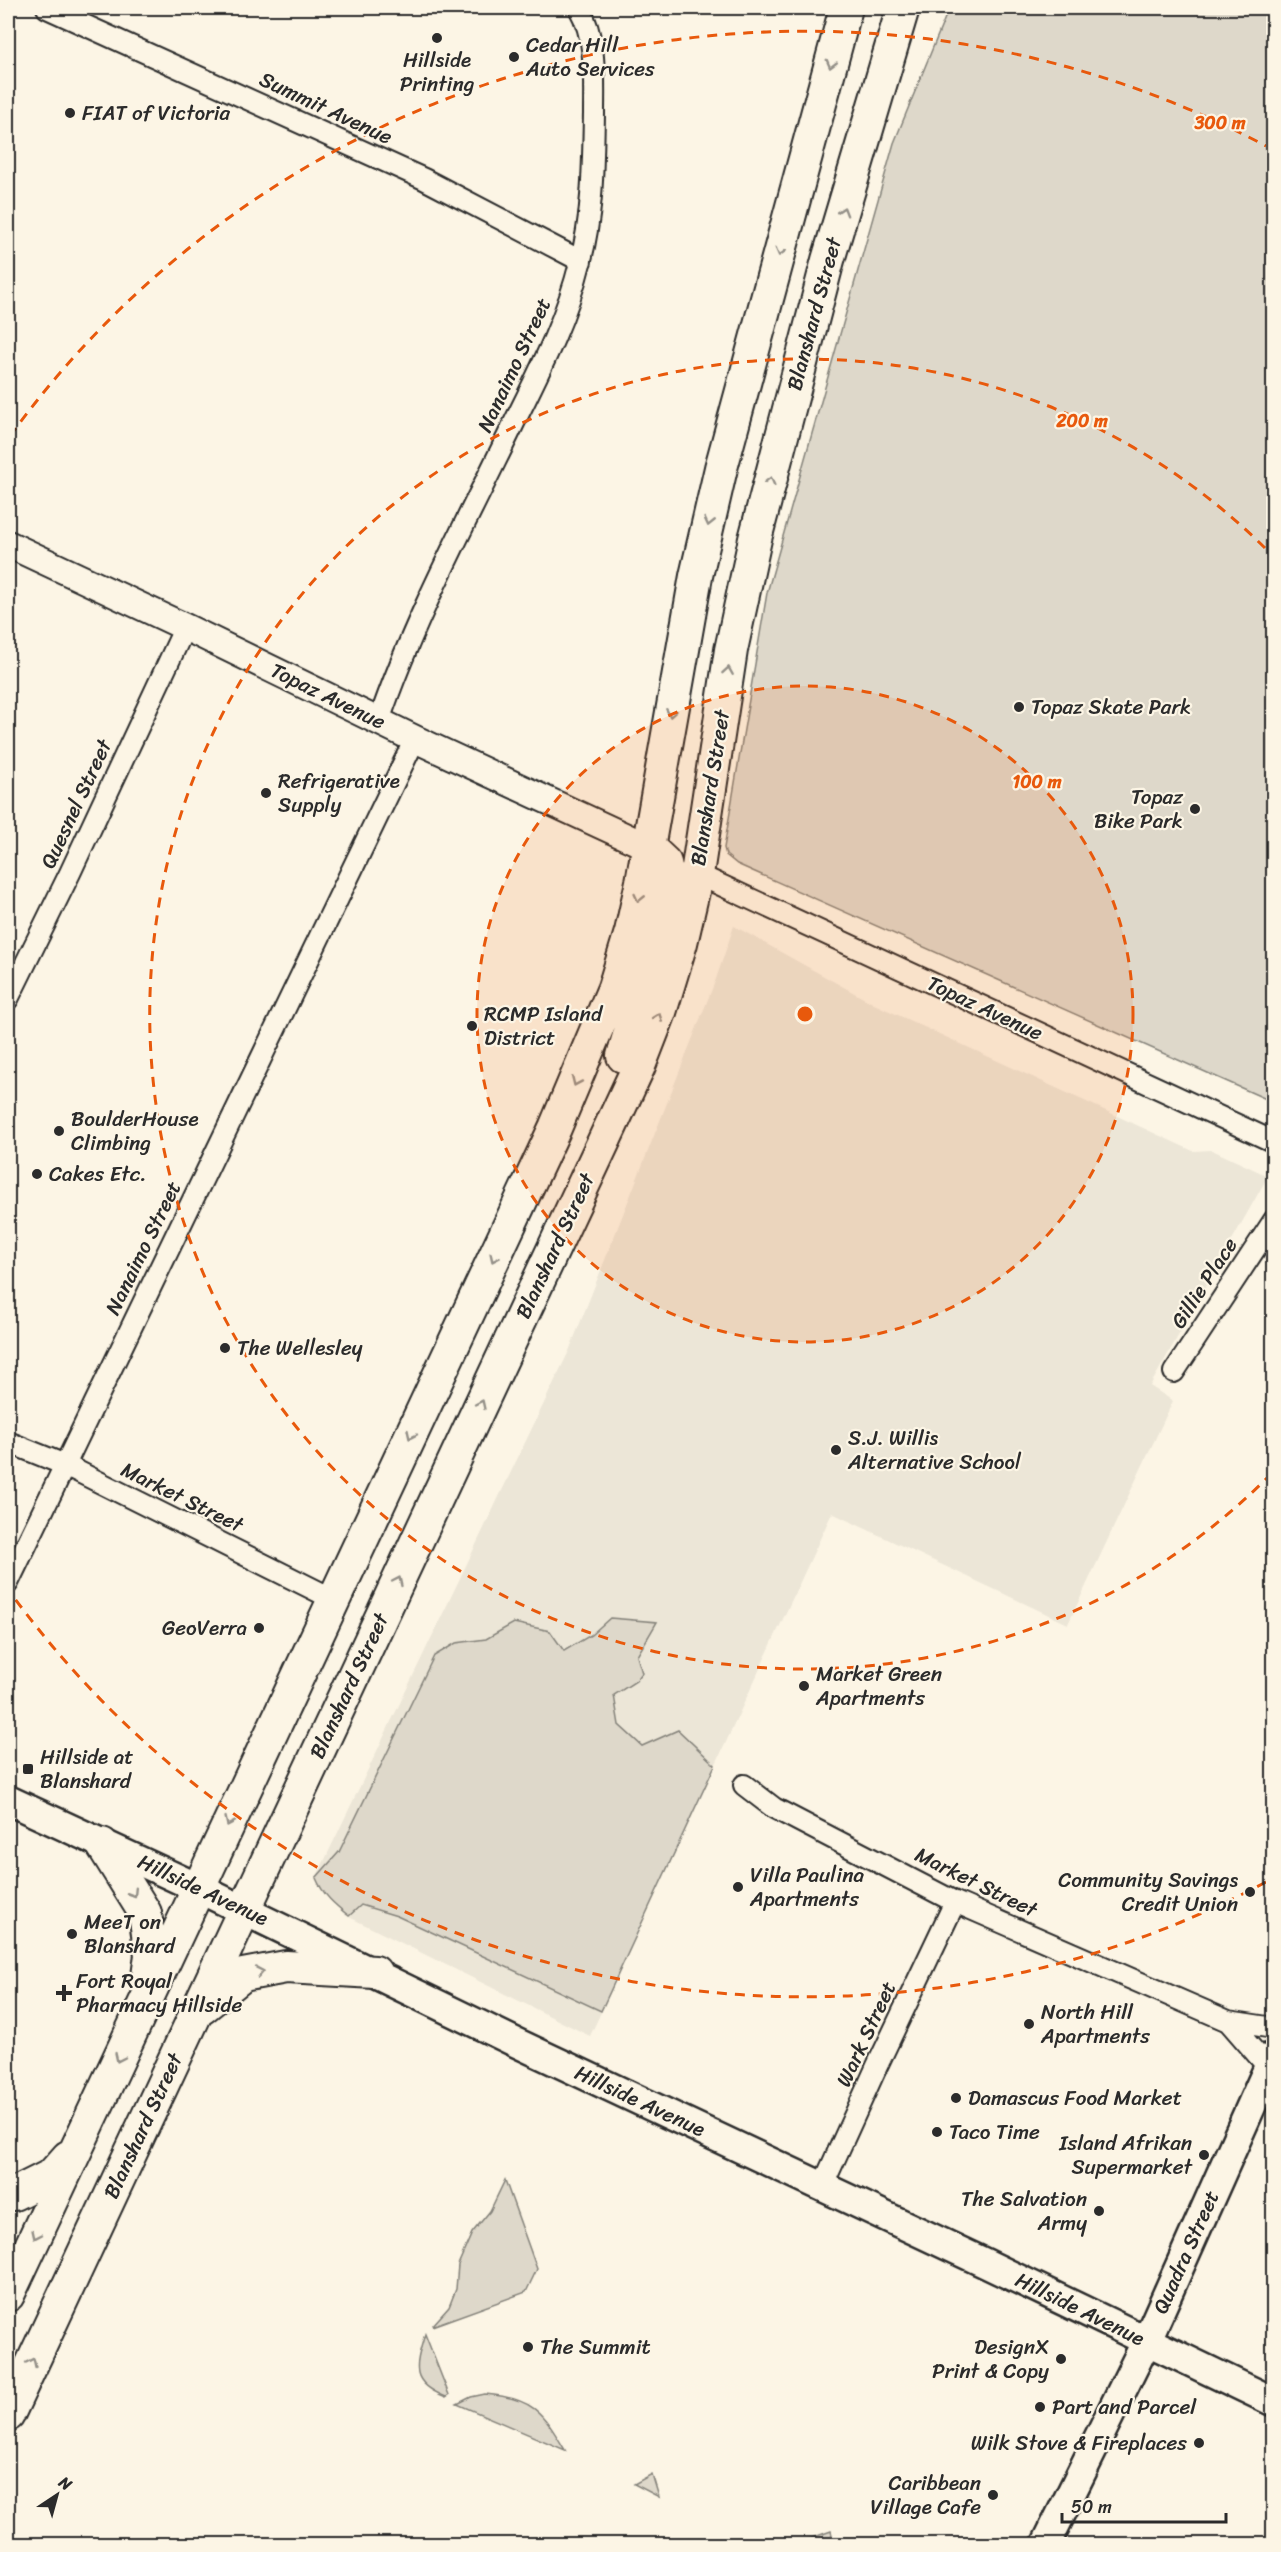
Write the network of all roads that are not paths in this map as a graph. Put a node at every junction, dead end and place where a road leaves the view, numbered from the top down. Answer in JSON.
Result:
{"nodes":[{"id":1,"x":47,"y":8,"type":"edge"},
{"id":2,"x":579,"y":8,"type":"edge"},
{"id":3,"x":846,"y":8,"type":"edge"},
{"id":4,"x":903,"y":8,"type":"edge"},
{"id":5,"x":581,"y":261,"type":"junction"},
{"id":6,"x":8,"y":544,"type":"edge"},
{"id":7,"x":185,"y":627,"type":"junction"},
{"id":8,"x":379,"y":721,"type":"junction"},
{"id":9,"x":415,"y":739,"type":"junction"},
{"id":10,"x":648,"y":847,"type":"junction"},
{"id":11,"x":697,"y":874,"type":"junction"},
{"id":12,"x":8,"y":999,"type":"edge"},
{"id":13,"x":1274,"y":1142,"type":"edge"},
{"id":14,"x":599,"y":1150,"type":"junction"},
{"id":15,"x":1274,"y":1220,"type":"edge"},
{"id":16,"x":1174,"y":1372,"type":"dead end"},
{"id":17,"x":8,"y":1442,"type":"edge"},
{"id":18,"x":65,"y":1465,"type":"junction"},
{"id":19,"x":8,"y":1583,"type":"edge"},
{"id":20,"x":333,"y":1599,"type":"junction"},
{"id":21,"x":744,"y":1785,"type":"dead end"},
{"id":22,"x":8,"y":1800,"type":"edge"},
{"id":23,"x":102,"y":1844,"type":"junction"},
{"id":24,"x":198,"y":1888,"type":"junction"},
{"id":25,"x":955,"y":1902,"type":"junction"},
{"id":26,"x":245,"y":1910,"type":"junction"},
{"id":27,"x":375,"y":1972,"type":"junction"},
{"id":28,"x":143,"y":2005,"type":"junction"},
{"id":29,"x":195,"y":2014,"type":"junction"},
{"id":30,"x":1228,"y":2021,"type":"junction"},
{"id":31,"x":1274,"y":2028,"type":"edge"},
{"id":32,"x":1271,"y":2061,"type":"edge"},
{"id":33,"x":77,"y":2147,"type":"junction"},
{"id":34,"x":822,"y":2187,"type":"junction"},
{"id":35,"x":8,"y":2194,"type":"edge"},
{"id":36,"x":8,"y":2295,"type":"edge"},
{"id":37,"x":1146,"y":2342,"type":"junction"},
{"id":38,"x":1274,"y":2402,"type":"edge"},
{"id":39,"x":8,"y":2415,"type":"edge"},
{"id":40,"x":1046,"y":2544,"type":"edge"}],
"edges":[{"from":1,"to":5,"type":"street","name":"Summit Avenue"},
{"from":2,"to":5,"type":"street","name":"Nanaimo Street"},
{"from":3,"to":10,"type":"main road","one_way":true},
{"from":11,"to":4,"type":"main road","name":"Blanshard Street","one_way":true},
{"from":5,"to":8,"type":"street","name":"Nanaimo Street"},
{"from":6,"to":7,"type":"street","name":"Topaz Avenue"},
{"from":7,"to":8,"type":"street","name":"Topaz Avenue"},
{"from":7,"to":12,"type":"street","name":"Quesnel Street"},
{"from":8,"to":9,"type":"street","name":"Topaz Avenue"},
{"from":9,"to":10,"type":"street","name":"Topaz Avenue"},
{"from":9,"to":18,"type":"street","name":"Nanaimo Street"},
{"from":10,"to":14,"type":"main road"},
{"from":10,"to":20,"type":"main road","one_way":true},
{"from":11,"to":13,"type":"street","name":"Topaz Avenue"},
{"from":14,"to":11,"type":"main road","name":"Blanshard Street","one_way":true},
{"from":26,"to":14,"type":"main road","name":"Blanshard Street","one_way":true},
{"from":15,"to":16,"type":"street","name":"Gillie Place"},
{"from":17,"to":18,"type":"street","name":"Market Street"},
{"from":18,"to":19,"type":"street","name":"Nanaimo Street"},
{"from":18,"to":20,"type":"street","name":"Market Street"},
{"from":20,"to":24,"type":"main road","one_way":true},
{"from":21,"to":25,"type":"street","name":"Market Street"},
{"from":22,"to":23,"type":"main road","name":"Hillside Avenue"},
{"from":23,"to":24,"type":"main road","name":"Hillside Avenue"},
{"from":23,"to":28,"type":"main road","one_way":true},
{"from":24,"to":26,"type":"main road","name":"Hillside Avenue"},
{"from":24,"to":28,"type":"main road"},
{"from":25,"to":30,"type":"street","name":"Market Street"},
{"from":25,"to":34,"type":"street","name":"Wark Street"},
{"from":26,"to":27,"type":"main road","name":"Hillside Avenue"},
{"from":26,"to":29,"type":"main road","name":"Blanshard Street"},
{"from":29,"to":27,"type":"main road","one_way":true},
{"from":27,"to":34,"type":"main road","name":"Hillside Avenue"},
{"from":28,"to":33,"type":"main road","one_way":true},
{"from":39,"to":29,"type":"main road","name":"Blanshard Street","one_way":true},
{"from":30,"to":31,"type":"street","name":"Market Street"},
{"from":30,"to":32,"type":"street","name":"Market Street"},
{"from":32,"to":37,"type":"main road","name":"Quadra Street"},
{"from":33,"to":35,"type":"main road"},
{"from":33,"to":36,"type":"main road","one_way":true},
{"from":34,"to":37,"type":"main road","name":"Hillside Avenue"},
{"from":37,"to":38,"type":"main road","name":"Hillside Avenue"},
{"from":37,"to":40,"type":"main road","name":"Quadra Street"}]}
